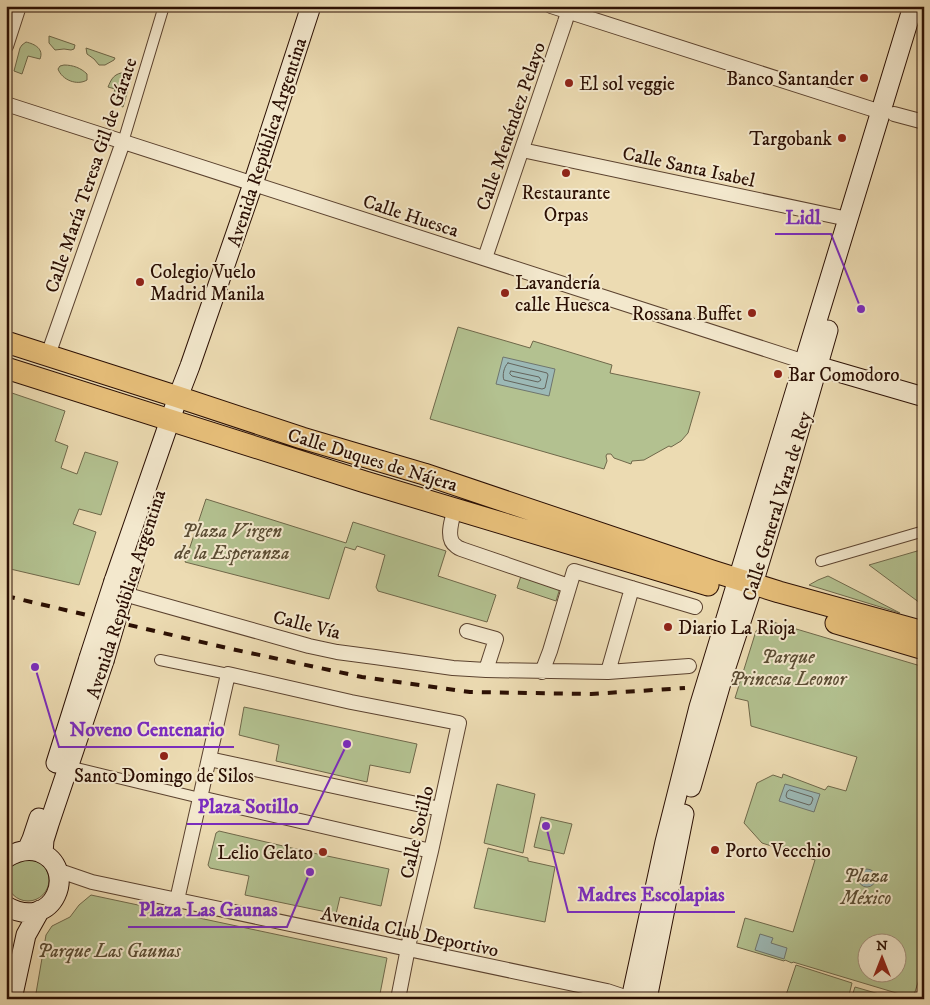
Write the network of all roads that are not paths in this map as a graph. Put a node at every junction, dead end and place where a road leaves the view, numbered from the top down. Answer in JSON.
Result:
{"nodes":[{"id":1,"x":19,"y":6,"type":"edge"},
{"id":2,"x":164,"y":6,"type":"edge"},
{"id":3,"x":311,"y":6,"type":"edge"},
{"id":4,"x":550,"y":6,"type":"edge"},
{"id":5,"x":913,"y":6,"type":"edge"},
{"id":6,"x":569,"y":9,"type":"edge"},
{"id":7,"x":924,"y":17,"type":"edge"},
{"id":8,"x":6,"y":46,"type":"edge"},
{"id":9,"x":6,"y":104,"type":"edge"},
{"id":10,"x":887,"y":113,"type":"junction"},
{"id":11,"x":924,"y":122,"type":"edge"},
{"id":12,"x":123,"y":142,"type":"junction"},
{"id":13,"x":522,"y":150,"type":"junction"},
{"id":14,"x":253,"y":184,"type":"junction"},
{"id":15,"x":848,"y":219,"type":"junction"},
{"id":16,"x":485,"y":258,"type":"junction"},
{"id":17,"x":6,"y":342,"type":"edge"},
{"id":18,"x":48,"y":355,"type":"junction"},
{"id":19,"x":811,"y":364,"type":"junction"},
{"id":20,"x":6,"y":368,"type":"edge"},
{"id":21,"x":178,"y":397,"type":"junction"},
{"id":22,"x":924,"y":397,"type":"edge"},
{"id":23,"x":170,"y":420,"type":"junction"},
{"id":24,"x":456,"y":509,"type":"junction"},
{"id":25,"x":924,"y":531,"type":"edge"},
{"id":26,"x":822,"y":561,"type":"dead end"},
{"id":27,"x":744,"y":583,"type":"junction"},
{"id":28,"x":569,"y":586,"type":"junction"},
{"id":29,"x":632,"y":588,"type":"junction"},
{"id":30,"x":120,"y":593,"type":"junction"},
{"id":31,"x":694,"y":607,"type":"dead end"},
{"id":32,"x":467,"y":631,"type":"dead end"},
{"id":33,"x":924,"y":632,"type":"edge"},
{"id":34,"x":924,"y":649,"type":"edge"},
{"id":35,"x":96,"y":660,"type":"junction"},
{"id":36,"x":160,"y":660,"type":"dead end"},
{"id":37,"x":689,"y":666,"type":"dead end"},
{"id":38,"x":486,"y":670,"type":"junction"},
{"id":39,"x":542,"y":672,"type":"junction"},
{"id":40,"x":608,"y":672,"type":"junction"},
{"id":41,"x":228,"y":674,"type":"junction"},
{"id":42,"x":209,"y":759,"type":"junction"},
{"id":43,"x":68,"y":766,"type":"junction"},
{"id":44,"x":200,"y":798,"type":"junction"},
{"id":45,"x":440,"y":809,"type":"junction"},
{"id":46,"x":432,"y":851,"type":"junction"},
{"id":47,"x":19,"y":854,"type":"edge"},
{"id":48,"x":57,"y":870,"type":"junction"},
{"id":49,"x":92,"y":882,"type":"junction"},
{"id":50,"x":58,"y":891,"type":"junction"},
{"id":51,"x":176,"y":900,"type":"junction"},
{"id":52,"x":11,"y":909,"type":"edge"},
{"id":53,"x":40,"y":910,"type":"junction"},
{"id":54,"x":24,"y":945,"type":"junction"},
{"id":55,"x":408,"y":950,"type":"junction"},
{"id":56,"x":12,"y":999,"type":"edge"},
{"id":57,"x":398,"y":999,"type":"edge"},
{"id":58,"x":631,"y":999,"type":"edge"},
{"id":59,"x":647,"y":999,"type":"edge"}],
"edges":[{"from":1,"to":8,"type":"street"},
{"from":2,"to":12,"type":"street","name":"Calle María Teresa Gil de Gárate"},
{"from":3,"to":14,"type":"main road","name":"Avenida República Argentina"},
{"from":4,"to":6,"type":"street"},
{"from":5,"to":10,"type":"main road","name":"Calle General Vara de Rey"},
{"from":6,"to":10,"type":"street"},
{"from":6,"to":13,"type":"street","name":"Calle Menéndez Pelayo"},
{"from":7,"to":10,"type":"main road","name":"Calle General Vara de Rey"},
{"from":9,"to":12,"type":"street","name":"Calle Huesca"},
{"from":10,"to":11,"type":"street"},
{"from":10,"to":15,"type":"main road","name":"Calle General Vara de Rey"},
{"from":10,"to":19,"type":"main road","name":"Calle General Vara de Rey"},
{"from":12,"to":14,"type":"street","name":"Calle Huesca"},
{"from":12,"to":18,"type":"street","name":"Calle María Teresa Gil de Gárate"},
{"from":13,"to":15,"type":"street","name":"Calle Santa Isabel"},
{"from":13,"to":16,"type":"street","name":"Calle Menéndez Pelayo"},
{"from":14,"to":16,"type":"street","name":"Calle Huesca"},
{"from":14,"to":21,"type":"main road","name":"Avenida República Argentina"},
{"from":15,"to":19,"type":"main road","name":"Calle General Vara de Rey"},
{"from":16,"to":19,"type":"street","name":"Calle Huesca"},
{"from":17,"to":18,"type":"main road","name":"Calle Duques de Nájera"},
{"from":18,"to":21,"type":"main road","name":"Calle Duques de Nájera"},
{"from":19,"to":22,"type":"main road"},
{"from":19,"to":27,"type":"main road","name":"Calle General Vara de Rey"},
{"from":19,"to":27,"type":"main road","name":"Calle General Vara de Rey"},
{"from":20,"to":23,"type":"main road","name":"Calle Duques de Nájera"},
{"from":21,"to":23,"type":"main road","name":"Avenida República Argentina"},
{"from":21,"to":27,"type":"main road","name":"Calle Duques de Nájera"},
{"from":23,"to":24,"type":"main road","name":"Calle Duques de Nájera"},
{"from":23,"to":30,"type":"main road","name":"Avenida República Argentina"},
{"from":24,"to":27,"type":"main road","name":"Calle Duques de Nájera"},
{"from":24,"to":28,"type":"street","name":"Calle Duques de Nájera"},
{"from":25,"to":26,"type":"street"},
{"from":27,"to":33,"type":"main road"},
{"from":27,"to":34,"type":"main road"},
{"from":27,"to":58,"type":"main road","name":"Calle General Vara de Rey"},
{"from":27,"to":59,"type":"main road","name":"Calle General Vara de Rey"},
{"from":28,"to":29,"type":"street"},
{"from":28,"to":39,"type":"street"},
{"from":29,"to":31,"type":"street"},
{"from":29,"to":40,"type":"street"},
{"from":30,"to":35,"type":"main road","name":"Avenida República Argentina","bridge":true},
{"from":30,"to":38,"type":"street","name":"Calle Vía"},
{"from":32,"to":38,"type":"street"},
{"from":35,"to":43,"type":"main road","name":"Avenida República Argentina"},
{"from":35,"to":47,"type":"main road","name":"Avenida República Argentina"},
{"from":36,"to":41,"type":"street"},
{"from":37,"to":40,"type":"street","name":"Calle Vía"},
{"from":38,"to":39,"type":"street","name":"Calle Vía"},
{"from":39,"to":40,"type":"street","name":"Calle Vía"},
{"from":41,"to":42,"type":"street"},
{"from":41,"to":45,"type":"street","name":"Calle Sotillo"},
{"from":42,"to":44,"type":"street"},
{"from":42,"to":45,"type":"street"},
{"from":43,"to":44,"type":"street"},
{"from":43,"to":47,"type":"main road","name":"Avenida República Argentina"},
{"from":44,"to":46,"type":"street"},
{"from":44,"to":51,"type":"street"},
{"from":45,"to":46,"type":"street","name":"Calle Sotillo"},
{"from":46,"to":55,"type":"street","name":"Calle Sotillo"},
{"from":47,"to":48,"type":"main road"},
{"from":48,"to":49,"type":"street","name":"Avenida Club Deportivo"},
{"from":48,"to":50,"type":"main road"},
{"from":49,"to":50,"type":"street","name":"Avenida Club Deportivo"},
{"from":49,"to":51,"type":"street","name":"Avenida Club Deportivo"},
{"from":50,"to":53,"type":"main road"},
{"from":51,"to":55,"type":"street","name":"Avenida Club Deportivo"},
{"from":52,"to":53,"type":"main road"},
{"from":52,"to":54,"type":"main road"},
{"from":53,"to":54,"type":"main road"},
{"from":54,"to":56,"type":"main road"},
{"from":55,"to":57,"type":"street","name":"Calle Sotillo"},
{"from":55,"to":58,"type":"street","name":"Avenida Club Deportivo"}]}
